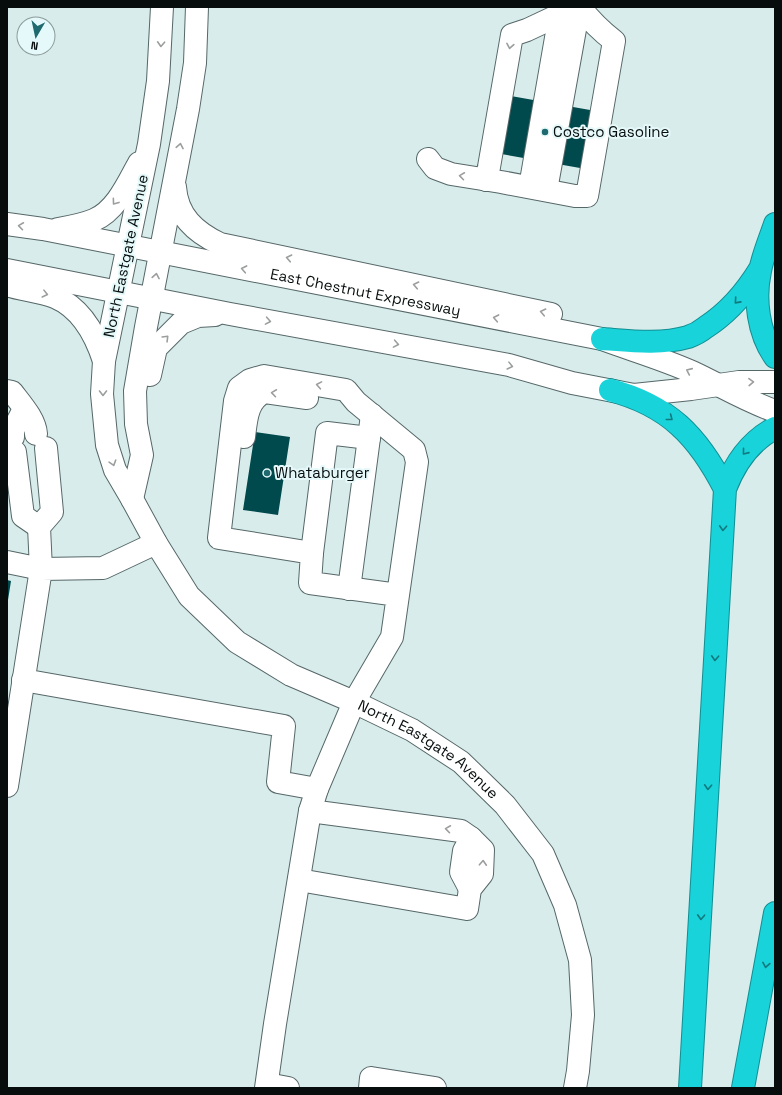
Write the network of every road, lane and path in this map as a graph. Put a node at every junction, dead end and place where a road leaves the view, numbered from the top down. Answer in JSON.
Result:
{"nodes":[{"id":1,"x":162,"y":7,"type":"edge"},
{"id":2,"x":197,"y":7,"type":"edge"},
{"id":3,"x":570,"y":17,"type":"edge"},
{"id":4,"x":149,"y":144,"type":"junction"},
{"id":5,"x":428,"y":159,"type":"dead end"},
{"id":6,"x":174,"y":176,"type":"junction"},
{"id":7,"x":531,"y":188,"type":"junction"},
{"id":8,"x":7,"y":224,"type":"edge"},
{"id":9,"x":775,"y":224,"type":"edge"},
{"id":10,"x":43,"y":229,"type":"junction"},
{"id":11,"x":128,"y":246,"type":"junction"},
{"id":12,"x":160,"y":253,"type":"junction"},
{"id":13,"x":7,"y":270,"type":"edge"},
{"id":14,"x":760,"y":270,"type":"junction"},
{"id":15,"x":7,"y":284,"type":"edge"},
{"id":16,"x":119,"y":292,"type":"junction"},
{"id":17,"x":152,"y":299,"type":"junction"},
{"id":18,"x":230,"y":314,"type":"junction"},
{"id":19,"x":602,"y":339,"type":"junction"},
{"id":20,"x":775,"y":357,"type":"edge"},
{"id":21,"x":104,"y":361,"type":"junction"},
{"id":22,"x":775,"y":382,"type":"edge"},
{"id":23,"x":718,"y":385,"type":"junction"},
{"id":24,"x":610,"y":390,"type":"junction"},
{"id":25,"x":7,"y":391,"type":"edge"},
{"id":26,"x":775,"y":411,"type":"edge"},
{"id":27,"x":372,"y":415,"type":"junction"},
{"id":28,"x":775,"y":428,"type":"edge"},
{"id":29,"x":369,"y":438,"type":"junction"},
{"id":30,"x":30,"y":443,"type":"junction"},
{"id":31,"x":142,"y":455,"type":"junction"},
{"id":32,"x":725,"y":489,"type":"junction"},
{"id":33,"x":132,"y":499,"type":"junction"},
{"id":34,"x":39,"y":527,"type":"junction"},
{"id":35,"x":156,"y":543,"type":"junction"},
{"id":36,"x":312,"y":552,"type":"junction"},
{"id":37,"x":7,"y":562,"type":"edge"},
{"id":38,"x":41,"y":569,"type":"junction"},
{"id":39,"x":349,"y":589,"type":"junction"},
{"id":40,"x":398,"y":595,"type":"junction"},
{"id":41,"x":23,"y":680,"type":"junction"},
{"id":42,"x":354,"y":702,"type":"junction"},
{"id":43,"x":7,"y":786,"type":"edge"},
{"id":44,"x":316,"y":788,"type":"junction"},
{"id":45,"x":310,"y":810,"type":"junction"},
{"id":46,"x":299,"y":880,"type":"junction"},
{"id":47,"x":775,"y":913,"type":"edge"},
{"id":48,"x":274,"y":1087,"type":"edge"},
{"id":49,"x":370,"y":1088,"type":"edge"},
{"id":50,"x":435,"y":1088,"type":"edge"},
{"id":51,"x":576,"y":1088,"type":"edge"},
{"id":52,"x":690,"y":1088,"type":"edge"},
{"id":53,"x":743,"y":1088,"type":"edge"}],
"edges":[{"from":1,"to":4,"type":"street","name":"North Eastgate Avenue","one_way":true},
{"from":6,"to":2,"type":"street","name":"North Eastgate Avenue","one_way":true},
{"from":3,"to":7,"type":"street"},
{"from":3,"to":7,"type":"street"},
{"from":3,"to":7,"type":"street","one_way":true},
{"from":4,"to":10,"type":"street","one_way":true},
{"from":4,"to":11,"type":"street","name":"North Eastgate Avenue"},
{"from":7,"to":5,"type":"street","one_way":true},
{"from":6,"to":12,"type":"street","name":"North Eastgate Avenue"},
{"from":19,"to":6,"type":"street","one_way":true},
{"from":10,"to":8,"type":"street","name":"East Chestnut Expressway","one_way":true},
{"from":9,"to":14,"type":"highway"},
{"from":10,"to":11,"type":"street","name":"East Chestnut Expressway"},
{"from":11,"to":12,"type":"street","name":"East Chestnut Expressway"},
{"from":11,"to":16,"type":"street","name":"North Eastgate Avenue"},
{"from":17,"to":12,"type":"street","name":"North Eastgate Avenue","one_way":true},
{"from":19,"to":12,"type":"street","name":"East Chestnut Expressway","one_way":true},
{"from":13,"to":16,"type":"street"},
{"from":14,"to":19,"type":"highway","one_way":true},
{"from":14,"to":20,"type":"highway"},
{"from":15,"to":21,"type":"street","one_way":true},
{"from":16,"to":17,"type":"street"},
{"from":16,"to":21,"type":"street","name":"North Eastgate Avenue"},
{"from":17,"to":18,"type":"street"},
{"from":17,"to":31,"type":"street","name":"North Eastgate Avenue"},
{"from":18,"to":24,"type":"street","one_way":true},
{"from":31,"to":18,"type":"street","one_way":true},
{"from":23,"to":19,"type":"street","name":"East Chestnut Expressway","one_way":true},
{"from":21,"to":33,"type":"street","name":"North Eastgate Avenue","one_way":true},
{"from":23,"to":22,"type":"street","one_way":true},
{"from":23,"to":24,"type":"street"},
{"from":23,"to":26,"type":"street","name":"East Chestnut Expressway"},
{"from":24,"to":32,"type":"highway","one_way":true},
{"from":25,"to":30,"type":"street"},
{"from":27,"to":29,"type":"street"},
{"from":27,"to":36,"type":"street","one_way":true},
{"from":27,"to":40,"type":"street"},
{"from":28,"to":32,"type":"highway","one_way":true},
{"from":29,"to":36,"type":"street"},
{"from":29,"to":39,"type":"street"},
{"from":30,"to":34,"type":"street"},
{"from":30,"to":34,"type":"street"},
{"from":31,"to":33,"type":"street","name":"North Eastgate Avenue"},
{"from":32,"to":52,"type":"highway","one_way":true},
{"from":33,"to":35,"type":"street","name":"North Eastgate Avenue"},
{"from":34,"to":38,"type":"street"},
{"from":35,"to":38,"type":"street"},
{"from":35,"to":42,"type":"street","name":"North Eastgate Avenue"},
{"from":36,"to":39,"type":"street"},
{"from":37,"to":38,"type":"street"},
{"from":38,"to":41,"type":"street"},
{"from":39,"to":40,"type":"street"},
{"from":40,"to":42,"type":"street"},
{"from":41,"to":43,"type":"street"},
{"from":41,"to":44,"type":"street"},
{"from":42,"to":44,"type":"street"},
{"from":42,"to":51,"type":"street","name":"North Eastgate Avenue"},
{"from":44,"to":45,"type":"street"},
{"from":45,"to":46,"type":"street"},
{"from":46,"to":45,"type":"street","one_way":true},
{"from":46,"to":48,"type":"street"},
{"from":47,"to":53,"type":"highway","one_way":true},
{"from":49,"to":50,"type":"street"}]}
